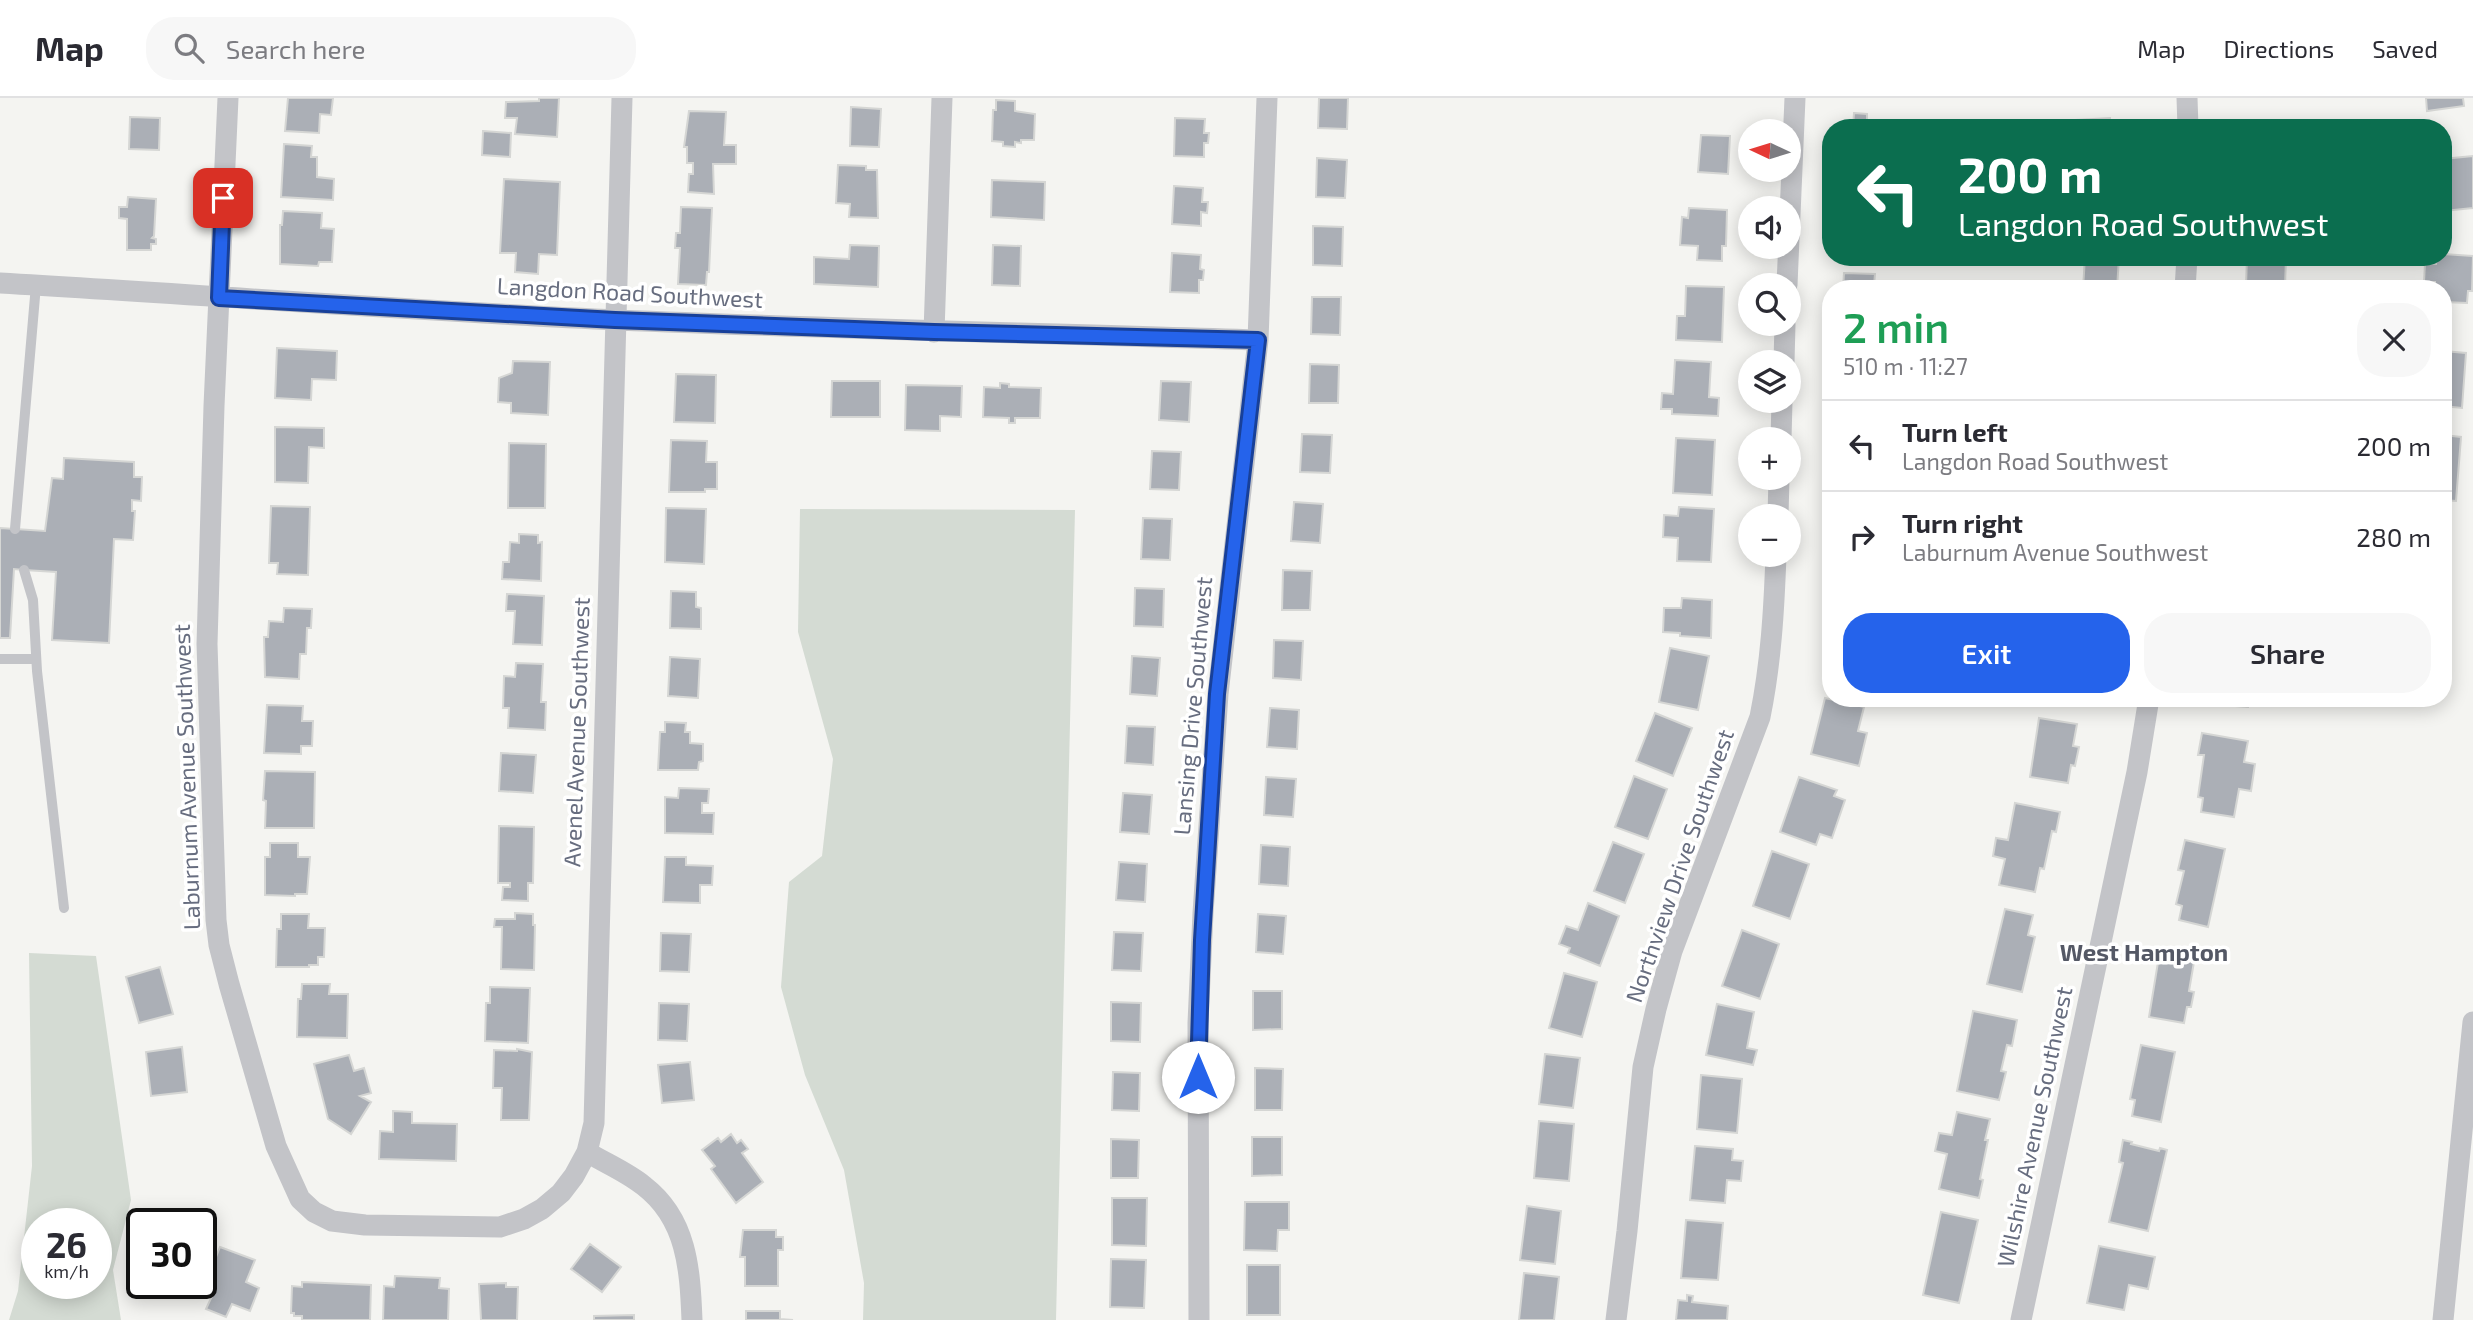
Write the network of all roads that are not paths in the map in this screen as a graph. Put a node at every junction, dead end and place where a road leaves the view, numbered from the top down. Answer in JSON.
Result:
{"nodes":[{"id":1,"x":228,"y":98,"type":"edge"},
{"id":2,"x":622,"y":98,"type":"edge"},
{"id":3,"x":942,"y":98,"type":"edge"},
{"id":4,"x":1267,"y":98,"type":"edge"},
{"id":5,"x":1795,"y":98,"type":"edge"},
{"id":6,"x":2187,"y":98,"type":"edge"},
{"id":7,"x":2188,"y":119,"type":"edge"},
{"id":8,"x":1788,"y":273,"type":"edge"},
{"id":9,"x":0,"y":283,"type":"edge"},
{"id":10,"x":36,"y":285,"type":"junction"},
{"id":11,"x":219,"y":298,"type":"junction"},
{"id":12,"x":615,"y":320,"type":"junction"},
{"id":13,"x":934,"y":332,"type":"junction"},
{"id":14,"x":1258,"y":340,"type":"junction"},
{"id":15,"x":15,"y":529,"type":"dead end"},
{"id":16,"x":1775,"y":567,"type":"edge"},
{"id":17,"x":24,"y":570,"type":"dead end"},
{"id":18,"x":0,"y":659,"type":"edge"},
{"id":19,"x":36,"y":659,"type":"junction"},
{"id":20,"x":2147,"y":707,"type":"edge"},
{"id":21,"x":64,"y":908,"type":"dead end"},
{"id":22,"x":2473,"y":1022,"type":"edge"},
{"id":23,"x":587,"y":1153,"type":"junction"},
{"id":24,"x":692,"y":1320,"type":"edge"},
{"id":25,"x":1199,"y":1320,"type":"edge"},
{"id":26,"x":1616,"y":1320,"type":"edge"},
{"id":27,"x":2021,"y":1320,"type":"edge"},
{"id":28,"x":2443,"y":1320,"type":"edge"}],
"edges":[{"from":1,"to":11,"type":"street","name":"Laburnum Avenue Southwest"},
{"from":2,"to":12,"type":"street","name":"Avenel Avenue Southwest"},
{"from":3,"to":13,"type":"street"},
{"from":4,"to":14,"type":"street","name":"Lansing Drive Southwest"},
{"from":5,"to":8,"type":"street"},
{"from":6,"to":7,"type":"street"},
{"from":9,"to":10,"type":"street","name":"Langdon Road Southwest"},
{"from":10,"to":11,"type":"street","name":"Langdon Road Southwest"},
{"from":10,"to":15,"type":"lane"},
{"from":11,"to":12,"type":"street","name":"Langdon Road Southwest"},
{"from":11,"to":23,"type":"street","name":"Laburnum Avenue Southwest"},
{"from":12,"to":13,"type":"street","name":"Langdon Road Southwest"},
{"from":12,"to":23,"type":"street","name":"Avenel Avenue Southwest"},
{"from":13,"to":14,"type":"street","name":"Langdon Road Southwest"},
{"from":14,"to":25,"type":"street","name":"Lansing Drive Southwest"},
{"from":16,"to":26,"type":"street","name":"Northview Drive Southwest"},
{"from":17,"to":19,"type":"lane"},
{"from":18,"to":19,"type":"lane"},
{"from":19,"to":21,"type":"lane"},
{"from":20,"to":27,"type":"street","name":"Wilshire Avenue Southwest"},
{"from":22,"to":28,"type":"street"},
{"from":23,"to":24,"type":"street"}]}
